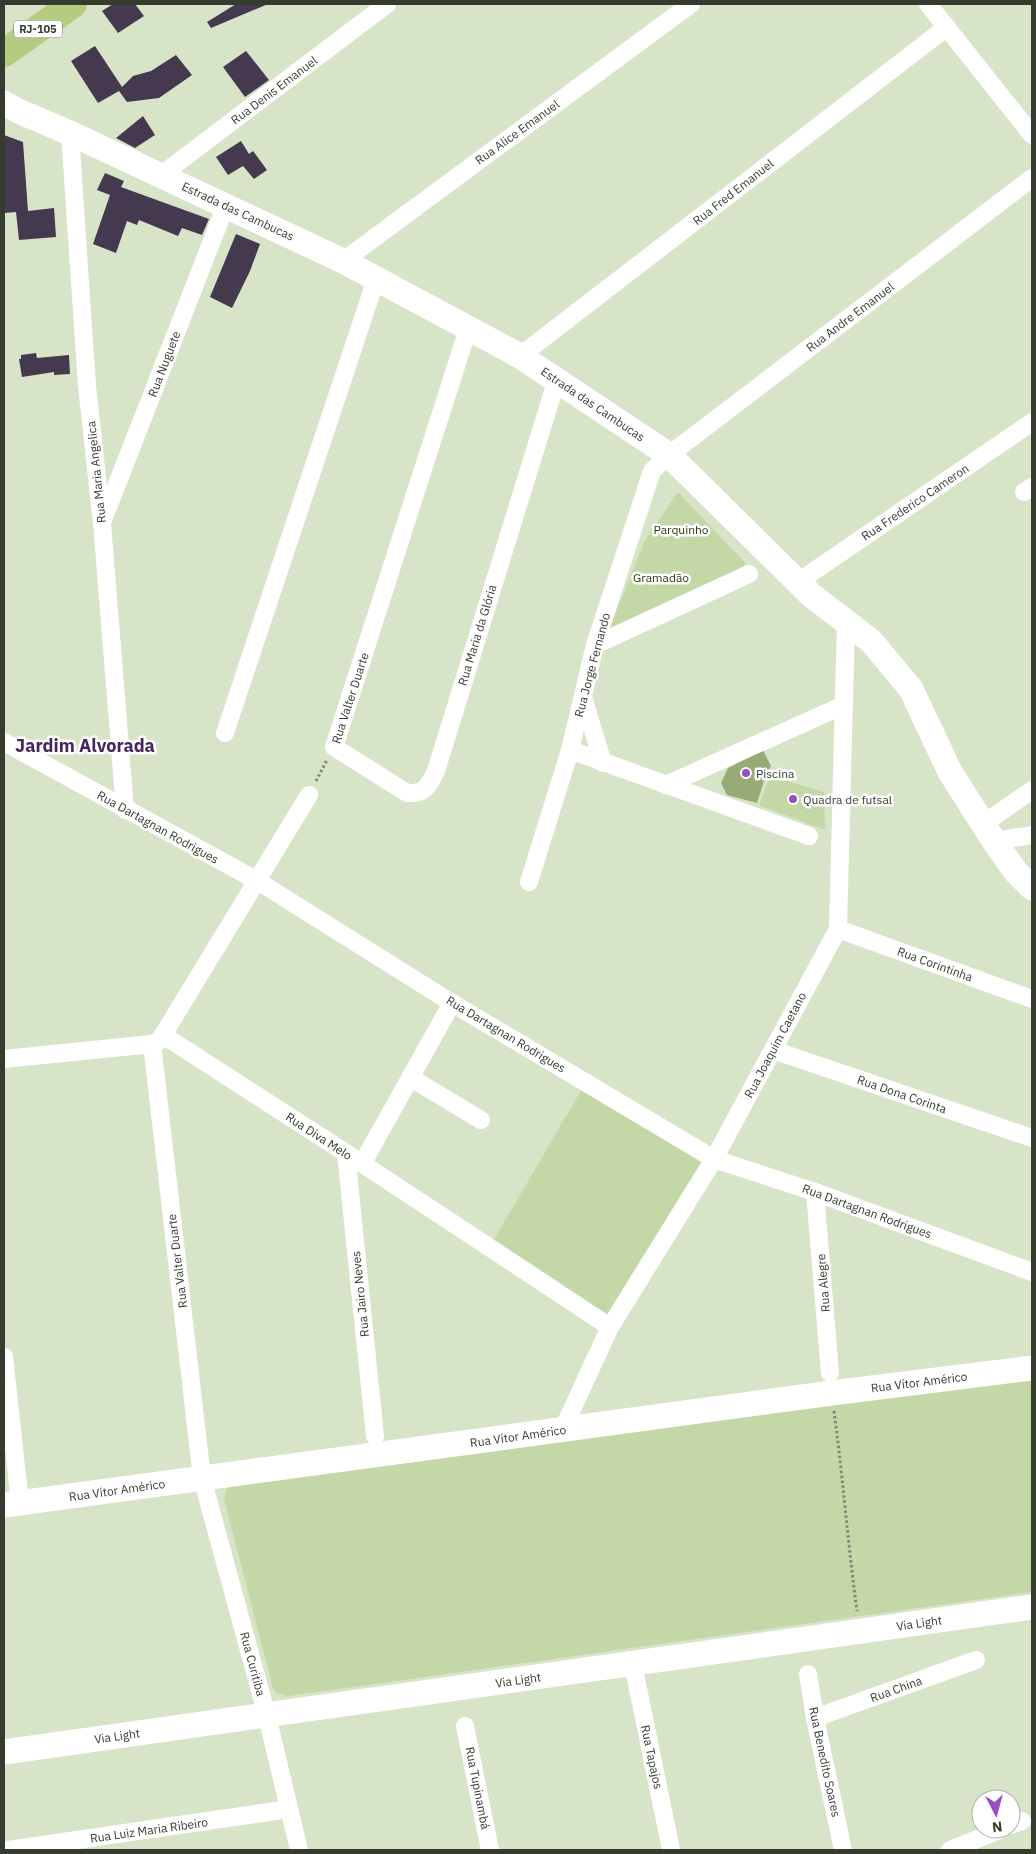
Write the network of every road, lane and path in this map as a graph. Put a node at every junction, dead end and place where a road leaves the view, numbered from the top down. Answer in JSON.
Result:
{"nodes":[{"id":1,"x":73,"y":4,"type":"edge"},
{"id":2,"x":387,"y":4,"type":"edge"},
{"id":3,"x":691,"y":4,"type":"edge"},
{"id":4,"x":928,"y":4,"type":"edge"},
{"id":5,"x":947,"y":28,"type":"junction"},
{"id":6,"x":4,"y":53,"type":"edge"},
{"id":7,"x":4,"y":103,"type":"edge"},
{"id":8,"x":70,"y":133,"type":"junction"},
{"id":9,"x":1032,"y":135,"type":"edge"},
{"id":10,"x":160,"y":176,"type":"junction"},
{"id":11,"x":1032,"y":178,"type":"edge"},
{"id":12,"x":226,"y":205,"type":"junction"},
{"id":13,"x":344,"y":261,"type":"junction"},
{"id":14,"x":376,"y":279,"type":"junction"},
{"id":15,"x":468,"y":329,"type":"junction"},
{"id":16,"x":520,"y":356,"type":"junction"},
{"id":17,"x":557,"y":379,"type":"junction"},
{"id":18,"x":1032,"y":422,"type":"edge"},
{"id":19,"x":669,"y":455,"type":"junction"},
{"id":20,"x":102,"y":523,"type":"junction"},
{"id":21,"x":749,"y":574,"type":"dead end"},
{"id":22,"x":798,"y":582,"type":"junction"},
{"id":23,"x":846,"y":622,"type":"junction"},
{"id":24,"x":595,"y":645,"type":"junction"},
{"id":25,"x":582,"y":696,"type":"junction"},
{"id":26,"x":844,"y":705,"type":"junction"},
{"id":27,"x":225,"y":733,"type":"dead end"},
{"id":28,"x":4,"y":742,"type":"edge"},
{"id":29,"x":334,"y":747,"type":"junction"},
{"id":30,"x":570,"y":750,"type":"junction"},
{"id":31,"x":603,"y":763,"type":"junction"},
{"id":32,"x":666,"y":785,"type":"junction"},
{"id":33,"x":1032,"y":790,"type":"edge"},
{"id":34,"x":309,"y":795,"type":"joint"},
{"id":35,"x":125,"y":810,"type":"junction"},
{"id":36,"x":988,"y":833,"type":"junction"},
{"id":37,"x":1032,"y":835,"type":"edge"},
{"id":38,"x":809,"y":836,"type":"dead end"},
{"id":39,"x":256,"y":880,"type":"junction"},
{"id":40,"x":529,"y":882,"type":"dead end"},
{"id":41,"x":1032,"y":888,"type":"edge"},
{"id":42,"x":838,"y":929,"type":"junction"},
{"id":43,"x":1032,"y":999,"type":"edge"},
{"id":44,"x":452,"y":1003,"type":"junction"},
{"id":45,"x":157,"y":1040,"type":"junction"},
{"id":46,"x":773,"y":1050,"type":"junction"},
{"id":47,"x":4,"y":1059,"type":"edge"},
{"id":48,"x":411,"y":1078,"type":"junction"},
{"id":49,"x":481,"y":1120,"type":"dead end"},
{"id":50,"x":1032,"y":1138,"type":"edge"},
{"id":51,"x":346,"y":1153,"type":"junction"},
{"id":52,"x":714,"y":1159,"type":"junction"},
{"id":53,"x":362,"y":1164,"type":"junction"},
{"id":54,"x":815,"y":1192,"type":"junction"},
{"id":55,"x":1032,"y":1272,"type":"edge"},
{"id":56,"x":610,"y":1327,"type":"junction"},
{"id":57,"x":4,"y":1357,"type":"edge"},
{"id":58,"x":1032,"y":1368,"type":"edge"},
{"id":59,"x":831,"y":1383,"type":"junction"},
{"id":60,"x":564,"y":1429,"type":"junction"},
{"id":61,"x":374,"y":1436,"type":"dead end"},
{"id":62,"x":202,"y":1478,"type":"junction"},
{"id":63,"x":12,"y":1504,"type":"edge"},
{"id":64,"x":1032,"y":1607,"type":"edge"},
{"id":65,"x":860,"y":1632,"type":"junction"},
{"id":66,"x":976,"y":1660,"type":"dead end"},
{"id":67,"x":632,"y":1664,"type":"junction"},
{"id":68,"x":808,"y":1674,"type":"dead end"},
{"id":69,"x":267,"y":1716,"type":"junction"},
{"id":70,"x":815,"y":1718,"type":"junction"},
{"id":71,"x":465,"y":1726,"type":"dead end"},
{"id":72,"x":4,"y":1752,"type":"edge"},
{"id":73,"x":289,"y":1809,"type":"junction"},
{"id":74,"x":977,"y":1839,"type":"edge"},
{"id":75,"x":8,"y":1850,"type":"edge"},
{"id":76,"x":299,"y":1850,"type":"edge"},
{"id":77,"x":490,"y":1850,"type":"edge"},
{"id":78,"x":671,"y":1850,"type":"edge"},
{"id":79,"x":843,"y":1850,"type":"edge"},
{"id":80,"x":950,"y":1850,"type":"edge"}],
"edges":[{"from":1,"to":6,"type":"main road","number":"RJ-105"},
{"from":2,"to":10,"type":"street","name":"Rua Denis Emanuel"},
{"from":3,"to":13,"type":"street","name":"Rua Alice Emanuel"},
{"from":4,"to":5,"type":"street"},
{"from":5,"to":9,"type":"street"},
{"from":5,"to":16,"type":"street","name":"Rua Fred Emanuel"},
{"from":7,"to":8,"type":"street","name":"Estrada das Cambucas"},
{"from":8,"to":10,"type":"street","name":"Estrada das Cambucas"},
{"from":8,"to":20,"type":"street","name":"Rua Maria Angelica"},
{"from":10,"to":12,"type":"street","name":"Estrada das Cambucas"},
{"from":11,"to":19,"type":"street","name":"Rua Andre Emanuel"},
{"from":12,"to":13,"type":"street","name":"Estrada das Cambucas"},
{"from":12,"to":20,"type":"street","name":"Rua Nuguete"},
{"from":13,"to":14,"type":"street","name":"Estrada das Cambucas"},
{"from":14,"to":15,"type":"street","name":"Estrada das Cambucas"},
{"from":14,"to":27,"type":"street"},
{"from":15,"to":16,"type":"street","name":"Estrada das Cambucas"},
{"from":15,"to":29,"type":"street","name":"Rua Valter Duarte"},
{"from":16,"to":17,"type":"street","name":"Estrada das Cambucas"},
{"from":17,"to":19,"type":"street","name":"Estrada das Cambucas"},
{"from":17,"to":29,"type":"street","name":"Rua Maria da Glória"},
{"from":18,"to":22,"type":"street","name":"Rua Frederico Cameron"},
{"from":19,"to":22,"type":"street","name":"Estrada das Cambucas"},
{"from":19,"to":24,"type":"street","name":"Rua Jorge Fernando"},
{"from":20,"to":35,"type":"street","name":"Rua Maria Angelica"},
{"from":21,"to":24,"type":"street"},
{"from":22,"to":23,"type":"street","name":"Estrada das Cambucas"},
{"from":23,"to":26,"type":"street","name":"Rua Joaquim Caetano"},
{"from":23,"to":36,"type":"street","name":"Estrada das Cambucas"},
{"from":24,"to":25,"type":"street","name":"Rua Jorge Fernando"},
{"from":25,"to":30,"type":"street","name":"Rua Jorge Fernando"},
{"from":25,"to":31,"type":"street"},
{"from":26,"to":32,"type":"street"},
{"from":26,"to":42,"type":"street","name":"Rua Joaquim Caetano"},
{"from":28,"to":35,"type":"street","name":"Rua Dartagnan Rodrigues"},
{"from":29,"to":34,"type":"path","name":"Rua Valter Duarte"},
{"from":30,"to":31,"type":"street"},
{"from":30,"to":40,"type":"street","name":"Rua Jorge Fernando"},
{"from":31,"to":32,"type":"street"},
{"from":32,"to":38,"type":"street"},
{"from":33,"to":36,"type":"street"},
{"from":34,"to":39,"type":"street"},
{"from":35,"to":39,"type":"street","name":"Rua Dartagnan Rodrigues"},
{"from":36,"to":37,"type":"street"},
{"from":36,"to":41,"type":"street","name":"Estrada das Cambucas"},
{"from":39,"to":44,"type":"street","name":"Rua Dartagnan Rodrigues"},
{"from":39,"to":45,"type":"street"},
{"from":42,"to":43,"type":"street","name":"Rua Corintinha"},
{"from":42,"to":46,"type":"street","name":"Rua Joaquim Caetano"},
{"from":44,"to":48,"type":"street"},
{"from":44,"to":52,"type":"street","name":"Rua Dartagnan Rodrigues"},
{"from":45,"to":47,"type":"street"},
{"from":45,"to":51,"type":"street","name":"Rua Diva Melo"},
{"from":45,"to":62,"type":"street","name":"Rua Valter Duarte"},
{"from":46,"to":50,"type":"street","name":"Rua Dona Corinta"},
{"from":46,"to":52,"type":"street","name":"Rua Joaquim Caetano"},
{"from":48,"to":49,"type":"street"},
{"from":48,"to":53,"type":"street"},
{"from":51,"to":53,"type":"street","name":"Rua Diva Melo"},
{"from":51,"to":61,"type":"street","name":"Rua Jairo Neves"},
{"from":52,"to":54,"type":"street","name":"Rua Dartagnan Rodrigues"},
{"from":52,"to":56,"type":"street","name":"Rua Joaquim Caetano"},
{"from":53,"to":56,"type":"street","name":"Rua Diva Melo"},
{"from":54,"to":55,"type":"street","name":"Rua Dartagnan Rodrigues"},
{"from":54,"to":59,"type":"street","name":"Rua Alegre"},
{"from":56,"to":60,"type":"street","name":"Rua Joaquim Caetano"},
{"from":57,"to":63,"type":"street"},
{"from":58,"to":59,"type":"street","name":"Rua Vítor Américo"},
{"from":59,"to":60,"type":"street","name":"Rua Vítor Américo"},
{"from":59,"to":65,"type":"path"},
{"from":60,"to":62,"type":"street","name":"Rua Vítor Américo"},
{"from":62,"to":63,"type":"street","name":"Rua Vítor Américo"},
{"from":62,"to":69,"type":"street","name":"Rua Curitiba"},
{"from":64,"to":65,"type":"street","name":"Via Light"},
{"from":65,"to":67,"type":"street","name":"Via Light"},
{"from":66,"to":70,"type":"street","name":"Rua China"},
{"from":67,"to":69,"type":"street","name":"Via Light"},
{"from":67,"to":78,"type":"street","name":"Rua Tapajos"},
{"from":68,"to":70,"type":"street","name":"Rua Benedito Soares"},
{"from":69,"to":72,"type":"street","name":"Via Light"},
{"from":69,"to":73,"type":"street","name":"Rua Curitiba"},
{"from":70,"to":79,"type":"street","name":"Rua Benedito Soares"},
{"from":71,"to":77,"type":"street","name":"Rua Tupinambá"},
{"from":73,"to":75,"type":"street","name":"Rua Luiz Maria Ribeiro"},
{"from":73,"to":76,"type":"street","name":"Rua Curitiba"},
{"from":74,"to":80,"type":"street"}]}
